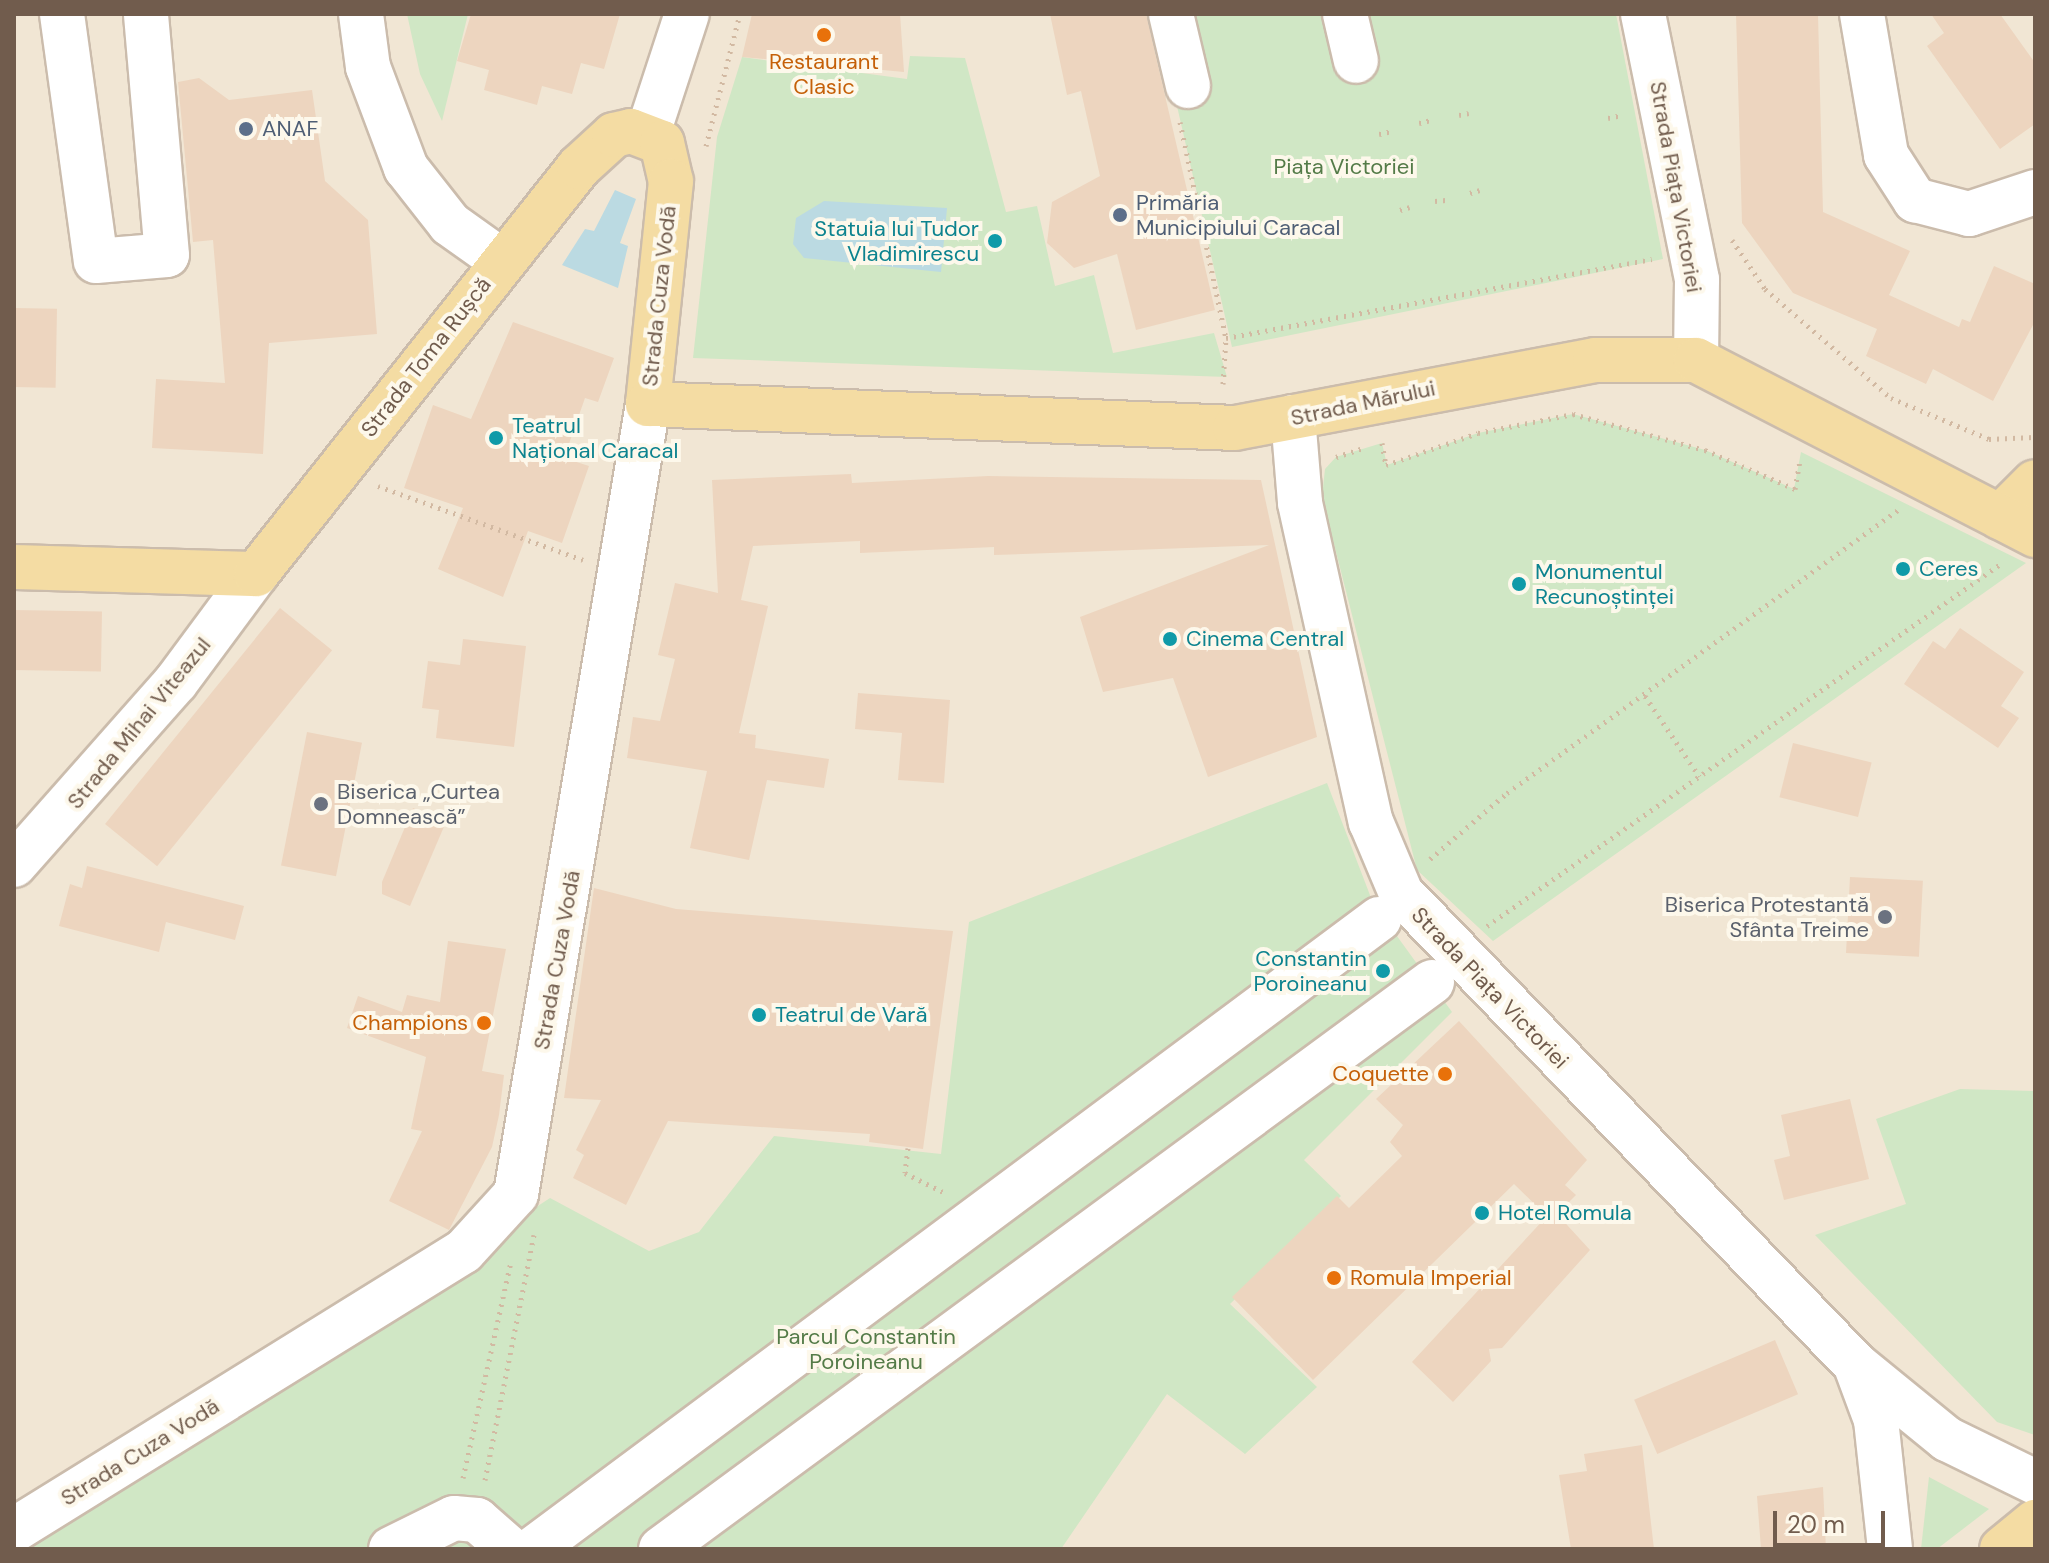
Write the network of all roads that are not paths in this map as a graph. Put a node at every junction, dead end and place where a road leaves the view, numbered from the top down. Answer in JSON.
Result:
{"nodes":[{"id":1,"x":62,"y":14,"type":"edge"},
{"id":2,"x":146,"y":14,"type":"edge"},
{"id":3,"x":361,"y":14,"type":"edge"},
{"id":4,"x":687,"y":14,"type":"edge"},
{"id":5,"x":1171,"y":14,"type":"edge"},
{"id":6,"x":1345,"y":14,"type":"edge"},
{"id":7,"x":1643,"y":14,"type":"edge"},
{"id":8,"x":1862,"y":14,"type":"edge"},
{"id":9,"x":1356,"y":61,"type":"dead end"},
{"id":10,"x":1185,"y":101,"type":"road end"},
{"id":11,"x":648,"y":133,"type":"junction"},
{"id":12,"x":2035,"y":192,"type":"edge"},
{"id":13,"x":502,"y":261,"type":"junction"},
{"id":14,"x":1696,"y":360,"type":"junction"},
{"id":15,"x":648,"y":404,"type":"junction"},
{"id":16,"x":1293,"y":417,"type":"junction"},
{"id":17,"x":2035,"y":482,"type":"edge"},
{"id":18,"x":2012,"y":534,"type":"edge"},
{"id":19,"x":14,"y":567,"type":"edge"},
{"id":20,"x":256,"y":574,"type":"junction"},
{"id":21,"x":14,"y":865,"type":"edge"},
{"id":22,"x":1379,"y":919,"type":"dead end"},
{"id":23,"x":1432,"y":982,"type":"dead end"},
{"id":24,"x":1855,"y":1364,"type":"junction"},
{"id":25,"x":2035,"y":1482,"type":"edge"},
{"id":26,"x":2035,"y":1522,"type":"edge"},
{"id":27,"x":14,"y":1530,"type":"edge"},
{"id":28,"x":391,"y":1549,"type":"edge"},
{"id":29,"x":510,"y":1549,"type":"edge"},
{"id":30,"x":533,"y":1549,"type":"edge"},
{"id":31,"x":661,"y":1549,"type":"edge"},
{"id":32,"x":1890,"y":1549,"type":"edge"},
{"id":33,"x":2002,"y":1549,"type":"edge"}],
"edges":[{"from":1,"to":2,"type":"street"},
{"from":3,"to":13,"type":"street","name":"Strada Toma Rușcă"},
{"from":4,"to":11,"type":"street"},
{"from":5,"to":10,"type":"street"},
{"from":6,"to":9,"type":"street"},
{"from":7,"to":14,"type":"street","name":"Strada Piața Victoriei"},
{"from":8,"to":12,"type":"street"},
{"from":11,"to":13,"type":"main road"},
{"from":11,"to":15,"type":"main road","name":"Strada Cuza Vodă"},
{"from":13,"to":20,"type":"main road","name":"Strada Toma Rușcă"},
{"from":14,"to":16,"type":"main road","name":"Strada Mărului"},
{"from":14,"to":18,"type":"main road","name":"Strada Mărului"},
{"from":15,"to":16,"type":"main road","name":"Strada Mărului"},
{"from":15,"to":27,"type":"street","name":"Strada Cuza Vodă"},
{"from":16,"to":24,"type":"street","name":"Strada Piața Victoriei"},
{"from":17,"to":18,"type":"main road"},
{"from":19,"to":20,"type":"main road"},
{"from":20,"to":21,"type":"street","name":"Strada Mihai Viteazul"},
{"from":22,"to":30,"type":"street"},
{"from":23,"to":31,"type":"street"},
{"from":24,"to":25,"type":"street","name":"Strada Piața Victoriei"},
{"from":24,"to":32,"type":"street","name":"Strada Piața Victoriei"},
{"from":26,"to":33,"type":"main road"},
{"from":28,"to":29,"type":"street"}]}
